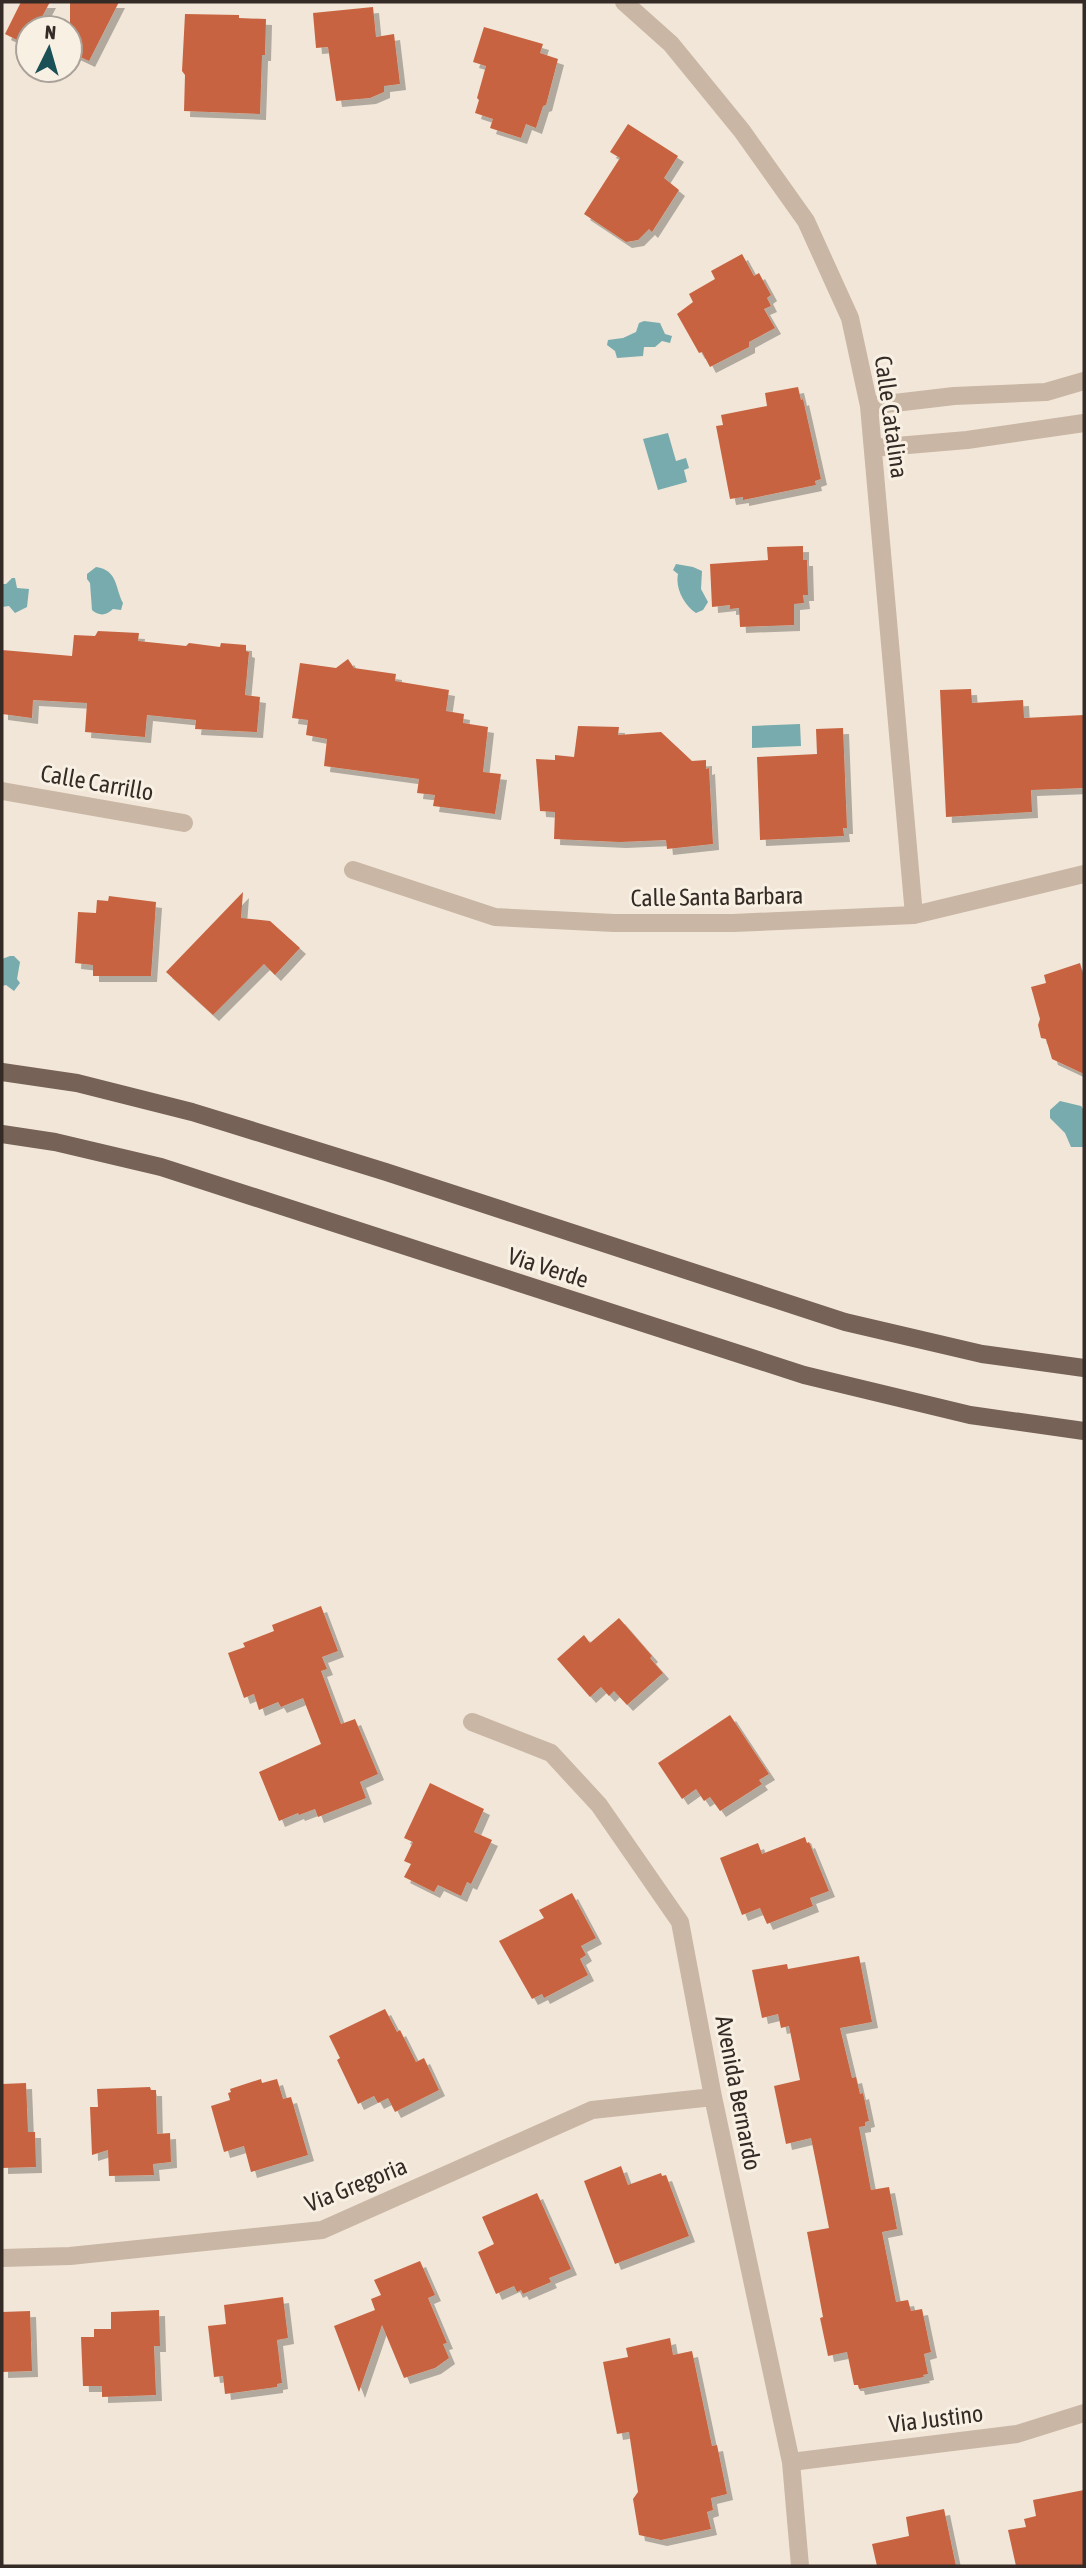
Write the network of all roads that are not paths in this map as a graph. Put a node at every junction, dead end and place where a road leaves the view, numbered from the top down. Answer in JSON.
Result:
{"nodes":[{"id":1,"x":624,"y":2,"type":"edge"},
{"id":2,"x":1084,"y":381,"type":"edge"},
{"id":3,"x":869,"y":406,"type":"junction"},
{"id":4,"x":1084,"y":423,"type":"edge"},
{"id":5,"x":873,"y":448,"type":"junction"},
{"id":6,"x":2,"y":791,"type":"edge"},
{"id":7,"x":184,"y":823,"type":"dead end"},
{"id":8,"x":353,"y":870,"type":"dead end"},
{"id":9,"x":1084,"y":874,"type":"edge"},
{"id":10,"x":914,"y":915,"type":"junction"},
{"id":11,"x":2,"y":1072,"type":"edge"},
{"id":12,"x":2,"y":1134,"type":"edge"},
{"id":13,"x":1084,"y":1368,"type":"edge"},
{"id":14,"x":1084,"y":1431,"type":"edge"},
{"id":15,"x":472,"y":1722,"type":"dead end"},
{"id":16,"x":713,"y":2097,"type":"junction"},
{"id":17,"x":2,"y":2258,"type":"edge"},
{"id":18,"x":1084,"y":2413,"type":"edge"},
{"id":19,"x":791,"y":2462,"type":"junction"},
{"id":20,"x":800,"y":2566,"type":"edge"}],
"edges":[{"from":1,"to":3,"type":"street","name":"Calle Catalina"},
{"from":2,"to":3,"type":"street"},
{"from":3,"to":5,"type":"street","name":"Calle Catalina"},
{"from":4,"to":5,"type":"street"},
{"from":5,"to":10,"type":"street","name":"Calle Catalina"},
{"from":6,"to":7,"type":"street","name":"Calle Carrillo"},
{"from":8,"to":10,"type":"street","name":"Calle Santa Barbara"},
{"from":9,"to":10,"type":"street","name":"Calle Santa Barbara"},
{"from":11,"to":13,"type":"main road","name":"Via Verde"},
{"from":12,"to":14,"type":"main road","name":"Via Verde"},
{"from":15,"to":16,"type":"street","name":"Avenida Bernardo"},
{"from":16,"to":17,"type":"street","name":"Via Gregoria"},
{"from":16,"to":19,"type":"street","name":"Avenida Bernardo"},
{"from":18,"to":19,"type":"street","name":"Via Justino"},
{"from":19,"to":20,"type":"street","name":"Avenida Bernardo"}]}
